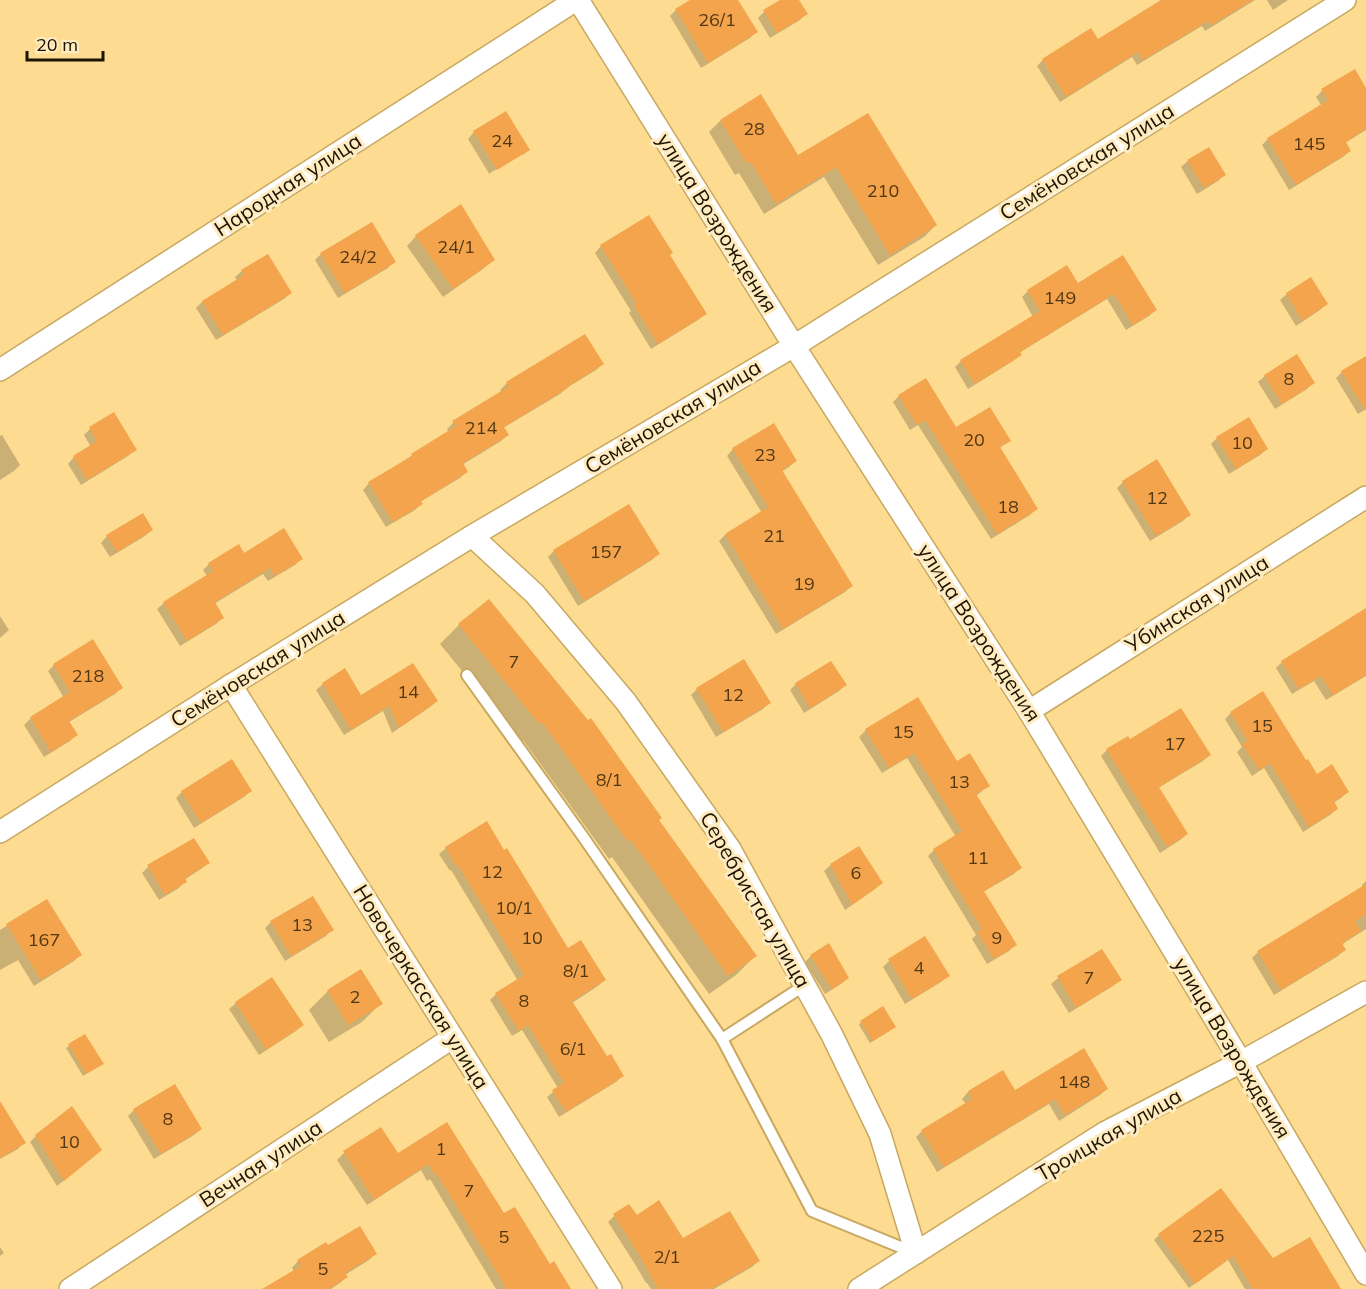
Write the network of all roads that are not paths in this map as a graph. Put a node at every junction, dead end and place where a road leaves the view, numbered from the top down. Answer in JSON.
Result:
{"nodes":[{"id":1,"x":577,"y":0,"type":"edge"},
{"id":2,"x":1345,"y":0,"type":"edge"},
{"id":3,"x":794,"y":346,"type":"junction"},
{"id":4,"x":0,"y":370,"type":"edge"},
{"id":5,"x":1366,"y":497,"type":"edge"},
{"id":6,"x":472,"y":536,"type":"junction"},
{"id":7,"x":467,"y":675,"type":"dead end"},
{"id":8,"x":231,"y":685,"type":"junction"},
{"id":9,"x":1029,"y":711,"type":"junction"},
{"id":10,"x":0,"y":832,"type":"edge"},
{"id":11,"x":805,"y":985,"type":"junction"},
{"id":12,"x":1366,"y":992,"type":"edge"},
{"id":13,"x":452,"y":1038,"type":"junction"},
{"id":14,"x":722,"y":1039,"type":"junction"},
{"id":15,"x":1241,"y":1062,"type":"junction"},
{"id":16,"x":916,"y":1253,"type":"junction"},
{"id":17,"x":1366,"y":1274,"type":"edge"},
{"id":18,"x":69,"y":1289,"type":"edge"},
{"id":19,"x":611,"y":1289,"type":"edge"},
{"id":20,"x":859,"y":1289,"type":"edge"}],
"edges":[{"from":1,"to":3,"type":"street","name":"улица Возрождения"},
{"from":1,"to":4,"type":"street","name":"Народная улица"},
{"from":2,"to":3,"type":"street","name":"Семёновская улица"},
{"from":3,"to":6,"type":"street","name":"Семёновская улица"},
{"from":3,"to":9,"type":"street","name":"улица Возрождения"},
{"from":5,"to":9,"type":"street","name":"Убинская улица"},
{"from":6,"to":8,"type":"street","name":"Семёновская улица"},
{"from":6,"to":11,"type":"street","name":"Серебристая улица"},
{"from":7,"to":14,"type":"lane"},
{"from":8,"to":10,"type":"street","name":"Семёновская улица"},
{"from":8,"to":13,"type":"street","name":"Новочеркасская улица"},
{"from":9,"to":15,"type":"street","name":"улица Возрождения"},
{"from":11,"to":14,"type":"lane"},
{"from":11,"to":16,"type":"street","name":"Серебристая улица"},
{"from":12,"to":15,"type":"street","name":"Троицкая улица"},
{"from":13,"to":18,"type":"street","name":"Вечная улица"},
{"from":13,"to":19,"type":"street","name":"Новочеркасская улица"},
{"from":14,"to":16,"type":"lane"},
{"from":15,"to":16,"type":"street","name":"Троицкая улица"},
{"from":15,"to":17,"type":"street","name":"улица Возрождения"},
{"from":16,"to":20,"type":"street","name":"Троицкая улица"}]}
